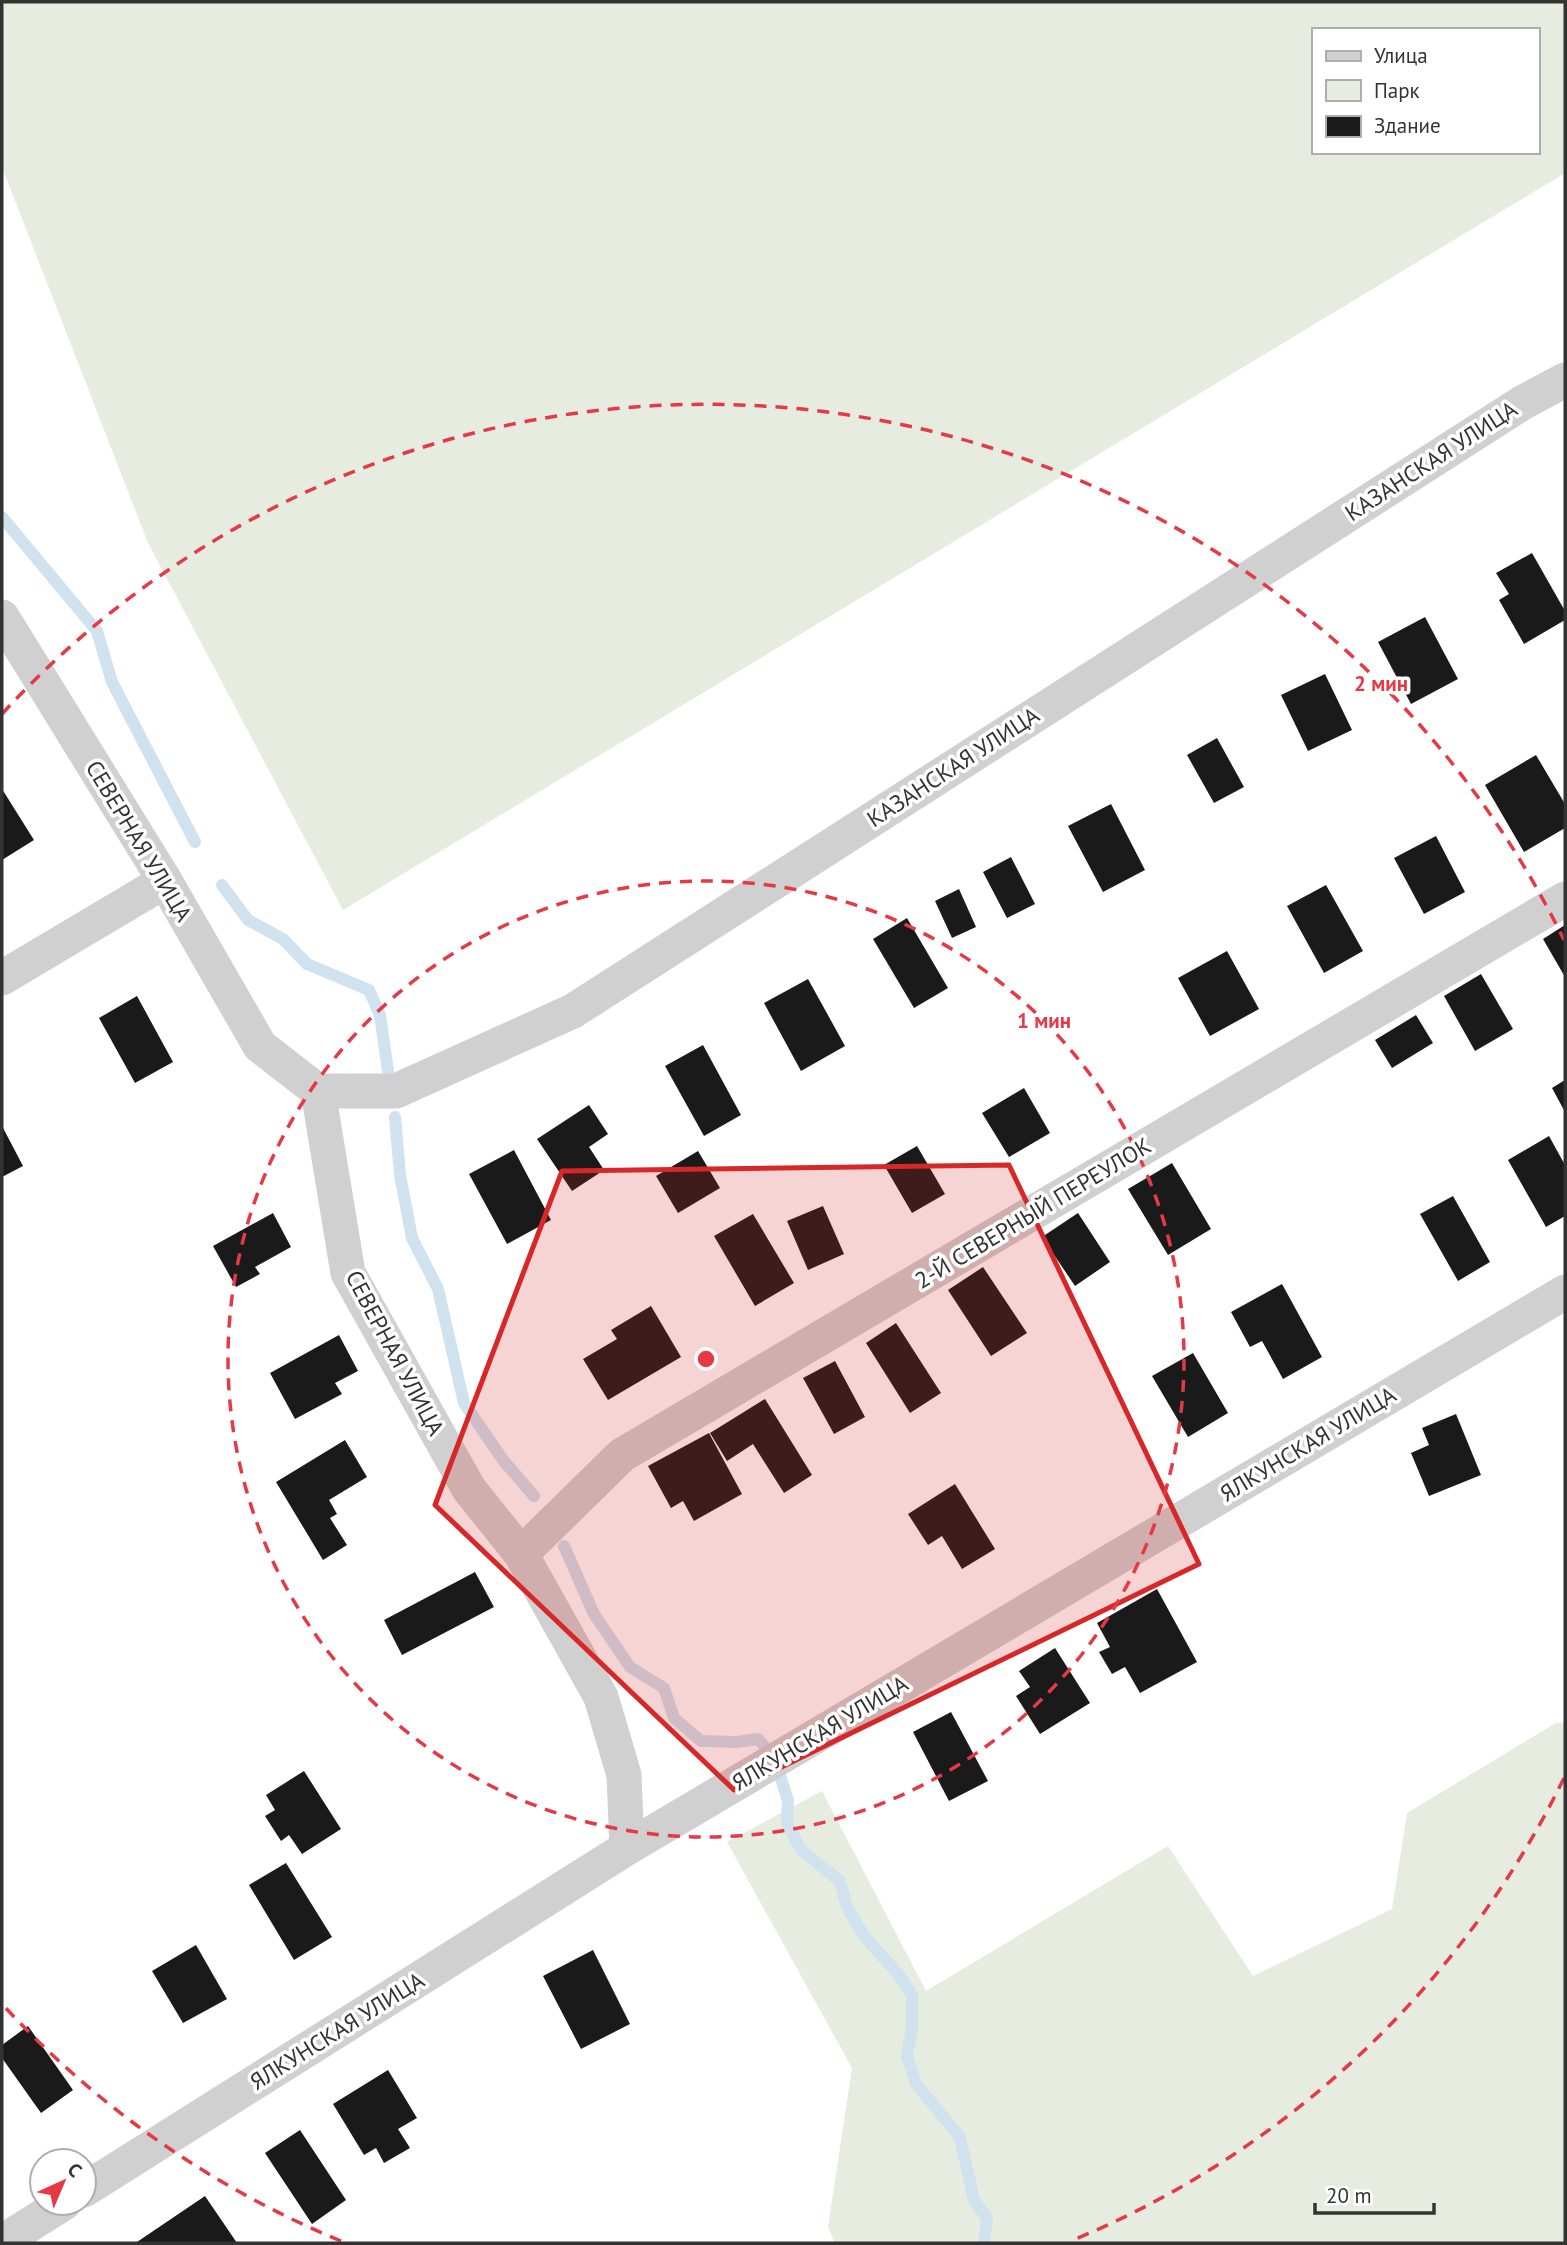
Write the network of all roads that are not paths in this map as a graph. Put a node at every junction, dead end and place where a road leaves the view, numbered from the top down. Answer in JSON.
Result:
{"nodes":[{"id":1,"x":1565,"y":380,"type":"edge"},
{"id":2,"x":2,"y":617,"type":"edge"},
{"id":3,"x":164,"y":881,"type":"junction"},
{"id":4,"x":1565,"y":899,"type":"edge"},
{"id":5,"x":2,"y":978,"type":"edge"},
{"id":6,"x":318,"y":1091,"type":"junction"},
{"id":7,"x":1565,"y":1292,"type":"edge"},
{"id":8,"x":521,"y":1554,"type":"junction"},
{"id":9,"x":627,"y":1848,"type":"junction"},
{"id":10,"x":98,"y":2181,"type":"edge"},
{"id":11,"x":42,"y":2217,"type":"edge"},
{"id":12,"x":2,"y":2242,"type":"edge"}],
"edges":[{"from":1,"to":6,"type":"street","name":"КАЗАНСКАЯ УЛИЦА"},
{"from":2,"to":3,"type":"street","name":"СЕВЕРНАЯ УЛИЦА"},
{"from":3,"to":5,"type":"street"},
{"from":3,"to":6,"type":"street","name":"СЕВЕРНАЯ УЛИЦА"},
{"from":4,"to":8,"type":"street","name":"2-Й СЕВЕРНЫЙ ПЕРЕУЛОК"},
{"from":6,"to":8,"type":"street","name":"СЕВЕРНАЯ УЛИЦА"},
{"from":7,"to":9,"type":"street","name":"ЯЛКУНСКАЯ УЛИЦА"},
{"from":8,"to":9,"type":"street","name":"СЕВЕРНАЯ УЛИЦА"},
{"from":9,"to":10,"type":"street","name":"ЯЛКУНСКАЯ УЛИЦА"},
{"from":11,"to":12,"type":"street"}]}
